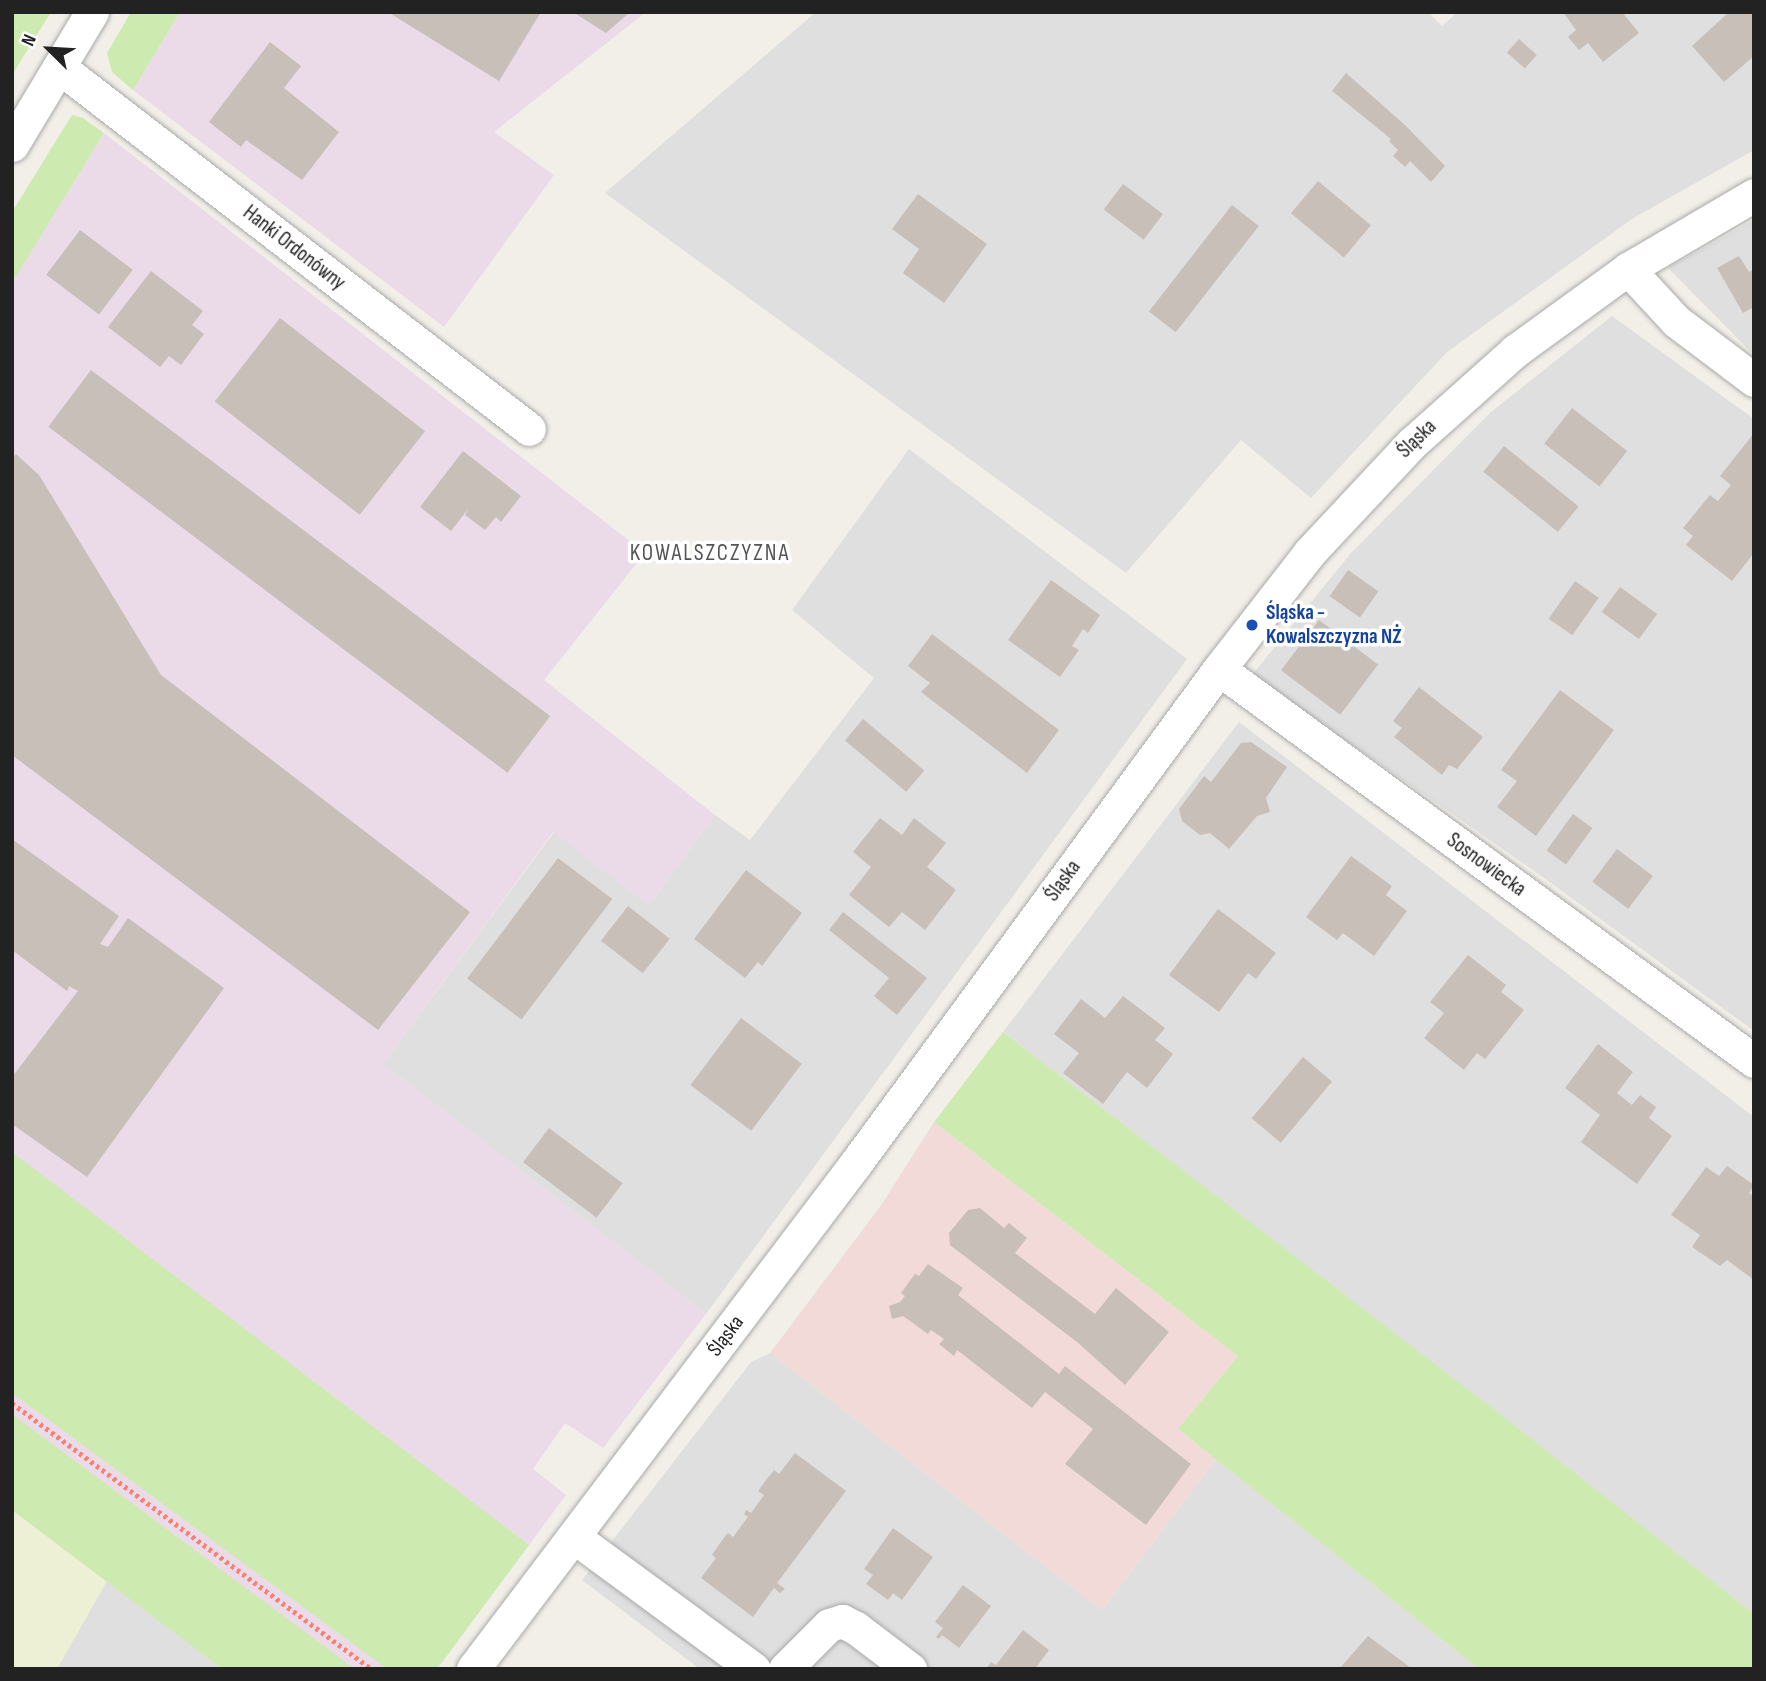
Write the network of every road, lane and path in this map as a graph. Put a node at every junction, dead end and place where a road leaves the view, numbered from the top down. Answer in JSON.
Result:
{"nodes":[{"id":1,"x":92,"y":12,"type":"edge"},
{"id":2,"x":59,"y":67,"type":"junction"},
{"id":3,"x":12,"y":145,"type":"edge"},
{"id":4,"x":1754,"y":195,"type":"edge"},
{"id":5,"x":1628,"y":269,"type":"junction"},
{"id":6,"x":1754,"y":380,"type":"edge"},
{"id":7,"x":529,"y":429,"type":"dead end"},
{"id":8,"x":1219,"y":669,"type":"junction"},
{"id":9,"x":1754,"y":1061,"type":"edge"},
{"id":10,"x":12,"y":1404,"type":"edge"},
{"id":11,"x":574,"y":1538,"type":"junction"},
{"id":12,"x":370,"y":1669,"type":"edge"},
{"id":13,"x":473,"y":1669,"type":"edge"},
{"id":14,"x":754,"y":1669,"type":"edge"},
{"id":15,"x":785,"y":1669,"type":"edge"},
{"id":16,"x":910,"y":1669,"type":"edge"}],
"edges":[{"from":1,"to":2,"type":"street"},
{"from":2,"to":3,"type":"street"},
{"from":2,"to":7,"type":"street","name":"Hanki Ordonówny"},
{"from":4,"to":5,"type":"street","name":"Śląska"},
{"from":5,"to":6,"type":"street"},
{"from":5,"to":8,"type":"street","name":"Śląska"},
{"from":8,"to":9,"type":"street","name":"Sosnowiecka"},
{"from":8,"to":11,"type":"street","name":"Śląska"},
{"from":10,"to":12,"type":"path"},
{"from":11,"to":13,"type":"street","name":"Śląska"},
{"from":11,"to":14,"type":"street"},
{"from":15,"to":16,"type":"street"}]}
